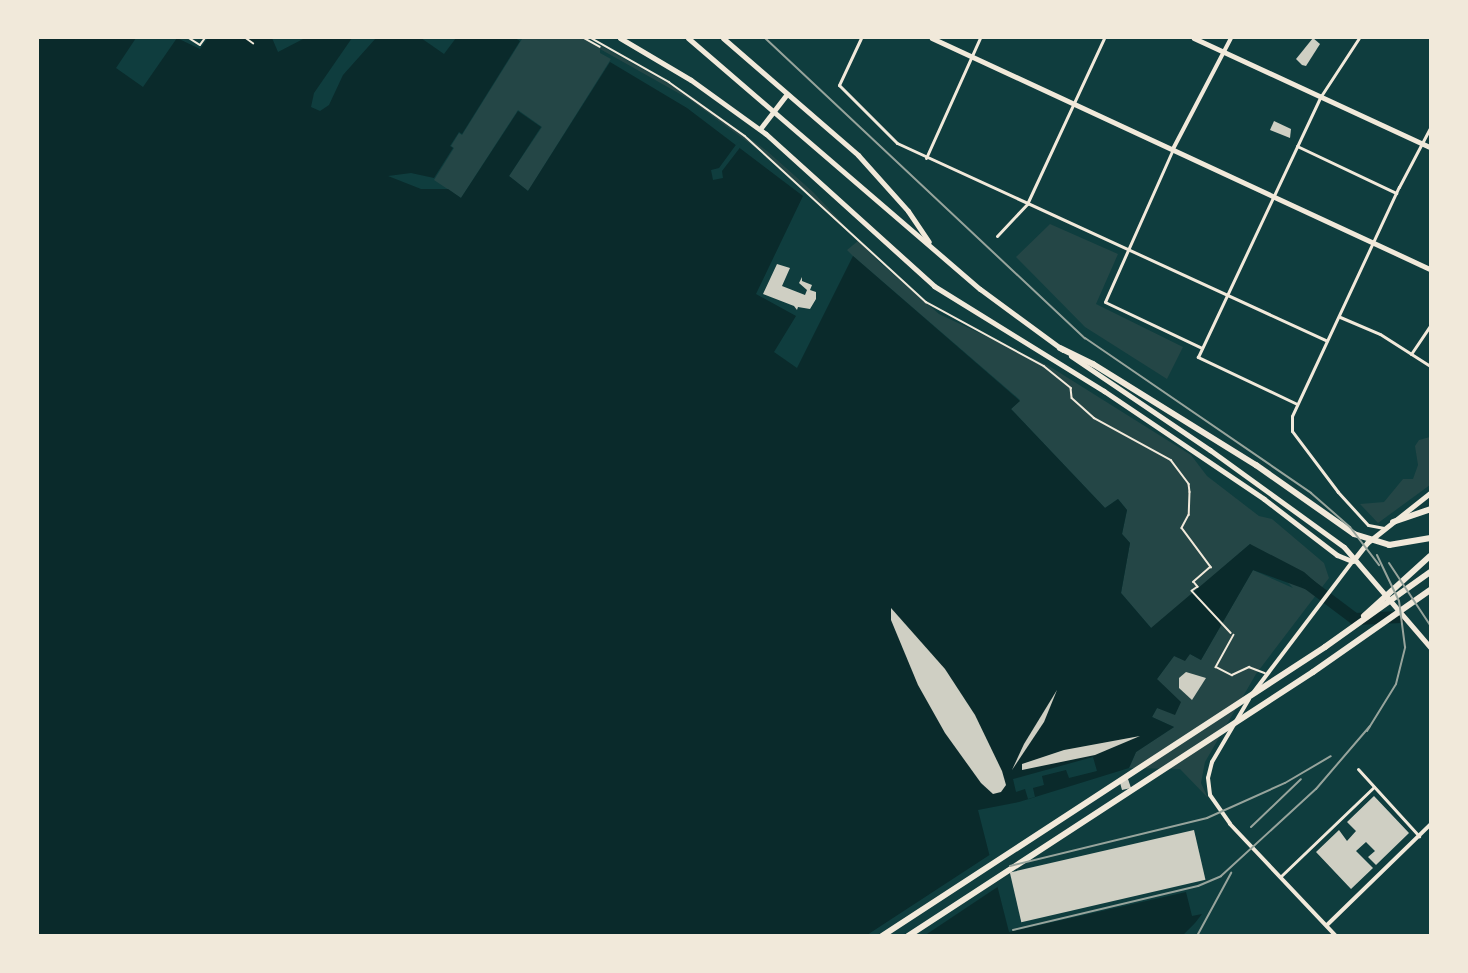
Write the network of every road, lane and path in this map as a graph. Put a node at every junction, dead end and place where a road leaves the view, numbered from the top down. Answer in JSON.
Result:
{"nodes":[{"id":1,"x":189,"y":38,"type":"edge"},
{"id":2,"x":205,"y":38,"type":"edge"},
{"id":3,"x":248,"y":38,"type":"edge"},
{"id":4,"x":575,"y":38,"type":"edge"},
{"id":5,"x":582,"y":38,"type":"edge"},
{"id":6,"x":591,"y":38,"type":"edge"},
{"id":7,"x":620,"y":38,"type":"edge"},
{"id":8,"x":688,"y":38,"type":"edge"},
{"id":9,"x":723,"y":38,"type":"edge"},
{"id":10,"x":861,"y":38,"type":"edge"},
{"id":11,"x":932,"y":38,"type":"edge"},
{"id":12,"x":980,"y":38,"type":"edge"},
{"id":13,"x":1104,"y":38,"type":"edge"},
{"id":14,"x":1194,"y":38,"type":"edge"},
{"id":15,"x":1231,"y":38,"type":"edge"},
{"id":16,"x":1359,"y":38,"type":"edge"},
{"id":17,"x":253,"y":43,"type":"dead end"},
{"id":18,"x":600,"y":47,"type":"dead end"},
{"id":19,"x":1222,"y":50,"type":"junction"},
{"id":20,"x":972,"y":56,"type":"junction"},
{"id":21,"x":787,"y":94,"type":"junction"},
{"id":22,"x":1321,"y":96,"type":"junction"},
{"id":23,"x":1073,"y":102,"type":"junction"},
{"id":24,"x":1431,"y":128,"type":"edge"},
{"id":25,"x":760,"y":129,"type":"junction"},
{"id":26,"x":1421,"y":143,"type":"junction"},
{"id":27,"x":1297,"y":146,"type":"junction"},
{"id":28,"x":1431,"y":147,"type":"edge"},
{"id":29,"x":1173,"y":149,"type":"junction"},
{"id":30,"x":926,"y":158,"type":"junction"},
{"id":31,"x":1396,"y":193,"type":"junction"},
{"id":32,"x":1274,"y":196,"type":"junction"},
{"id":33,"x":1027,"y":204,"type":"junction"},
{"id":34,"x":997,"y":236,"type":"dead end"},
{"id":35,"x":1374,"y":241,"type":"junction"},
{"id":36,"x":933,"y":248,"type":"junction"},
{"id":37,"x":1128,"y":250,"type":"junction"},
{"id":38,"x":1431,"y":269,"type":"edge"},
{"id":39,"x":1227,"y":296,"type":"junction"},
{"id":40,"x":1340,"y":317,"type":"junction"},
{"id":41,"x":1431,"y":326,"type":"edge"},
{"id":42,"x":1328,"y":341,"type":"junction"},
{"id":43,"x":1060,"y":348,"type":"junction"},
{"id":44,"x":1202,"y":348,"type":"junction"},
{"id":45,"x":1411,"y":354,"type":"junction"},
{"id":46,"x":1431,"y":366,"type":"edge"},
{"id":47,"x":1297,"y":404,"type":"junction"},
{"id":48,"x":1431,"y":493,"type":"edge"},
{"id":49,"x":1431,"y":509,"type":"edge"},
{"id":50,"x":1394,"y":522,"type":"junction"},
{"id":51,"x":1386,"y":528,"type":"junction"},
{"id":52,"x":1428,"y":538,"type":"edge"},
{"id":53,"x":1431,"y":556,"type":"edge"},
{"id":54,"x":1353,"y":561,"type":"junction"},
{"id":55,"x":1431,"y":572,"type":"edge"},
{"id":56,"x":1431,"y":590,"type":"edge"},
{"id":57,"x":1346,"y":633,"type":"junction"},
{"id":58,"x":1234,"y":635,"type":"joint"},
{"id":59,"x":1431,"y":647,"type":"edge"},
{"id":60,"x":1265,"y":673,"type":"junction"},
{"id":61,"x":1358,"y":769,"type":"dead end"},
{"id":62,"x":1374,"y":787,"type":"junction"},
{"id":63,"x":1431,"y":825,"type":"edge"},
{"id":64,"x":1419,"y":836,"type":"junction"},
{"id":65,"x":1280,"y":878,"type":"junction"},
{"id":66,"x":1327,"y":926,"type":"junction"},
{"id":67,"x":882,"y":936,"type":"edge"},
{"id":68,"x":908,"y":936,"type":"edge"},
{"id":69,"x":1336,"y":936,"type":"edge"}],
"edges":[{"from":1,"to":2,"type":"path"},
{"from":3,"to":17,"type":"path"},
{"from":4,"to":5,"type":"path"},
{"from":5,"to":18,"type":"path"},
{"from":6,"to":58,"type":"path"},
{"from":7,"to":25,"type":"highway"},
{"from":8,"to":36,"type":"highway"},
{"from":9,"to":21,"type":"highway"},
{"from":10,"to":30,"type":"street"},
{"from":11,"to":20,"type":"main road"},
{"from":12,"to":20,"type":"street"},
{"from":13,"to":23,"type":"street"},
{"from":14,"to":19,"type":"main road"},
{"from":15,"to":19,"type":"street"},
{"from":16,"to":22,"type":"street"},
{"from":19,"to":22,"type":"main road"},
{"from":19,"to":29,"type":"street"},
{"from":20,"to":23,"type":"main road"},
{"from":20,"to":30,"type":"street"},
{"from":21,"to":25,"type":"highway"},
{"from":21,"to":36,"type":"highway"},
{"from":22,"to":26,"type":"main road"},
{"from":22,"to":27,"type":"street"},
{"from":23,"to":29,"type":"main road"},
{"from":23,"to":33,"type":"street"},
{"from":24,"to":26,"type":"street"},
{"from":25,"to":54,"type":"highway"},
{"from":26,"to":28,"type":"main road"},
{"from":26,"to":31,"type":"street"},
{"from":27,"to":31,"type":"street"},
{"from":27,"to":32,"type":"street"},
{"from":29,"to":32,"type":"main road"},
{"from":29,"to":37,"type":"street"},
{"from":30,"to":33,"type":"street"},
{"from":31,"to":35,"type":"street"},
{"from":32,"to":35,"type":"main road"},
{"from":32,"to":39,"type":"street"},
{"from":33,"to":34,"type":"street"},
{"from":33,"to":37,"type":"street"},
{"from":35,"to":38,"type":"main road"},
{"from":35,"to":40,"type":"street"},
{"from":36,"to":43,"type":"highway"},
{"from":37,"to":39,"type":"street"},
{"from":37,"to":44,"type":"street"},
{"from":39,"to":42,"type":"street"},
{"from":39,"to":44,"type":"street"},
{"from":40,"to":42,"type":"street"},
{"from":40,"to":45,"type":"street"},
{"from":41,"to":45,"type":"street"},
{"from":42,"to":47,"type":"street"},
{"from":43,"to":52,"type":"highway"},
{"from":43,"to":54,"type":"highway"},
{"from":44,"to":47,"type":"street"},
{"from":45,"to":46,"type":"street"},
{"from":47,"to":51,"type":"street"},
{"from":48,"to":50,"type":"main road"},
{"from":49,"to":50,"type":"highway"},
{"from":50,"to":51,"type":"main road"},
{"from":51,"to":54,"type":"main road"},
{"from":53,"to":57,"type":"highway"},
{"from":54,"to":59,"type":"highway"},
{"from":54,"to":60,"type":"street"},
{"from":55,"to":57,"type":"highway"},
{"from":56,"to":68,"type":"highway"},
{"from":57,"to":67,"type":"highway"},
{"from":58,"to":60,"type":"lane"},
{"from":60,"to":65,"type":"street"},
{"from":61,"to":62,"type":"street"},
{"from":62,"to":64,"type":"street"},
{"from":62,"to":65,"type":"street"},
{"from":63,"to":64,"type":"street"},
{"from":64,"to":66,"type":"street"},
{"from":65,"to":66,"type":"street"},
{"from":66,"to":69,"type":"street"}]}
